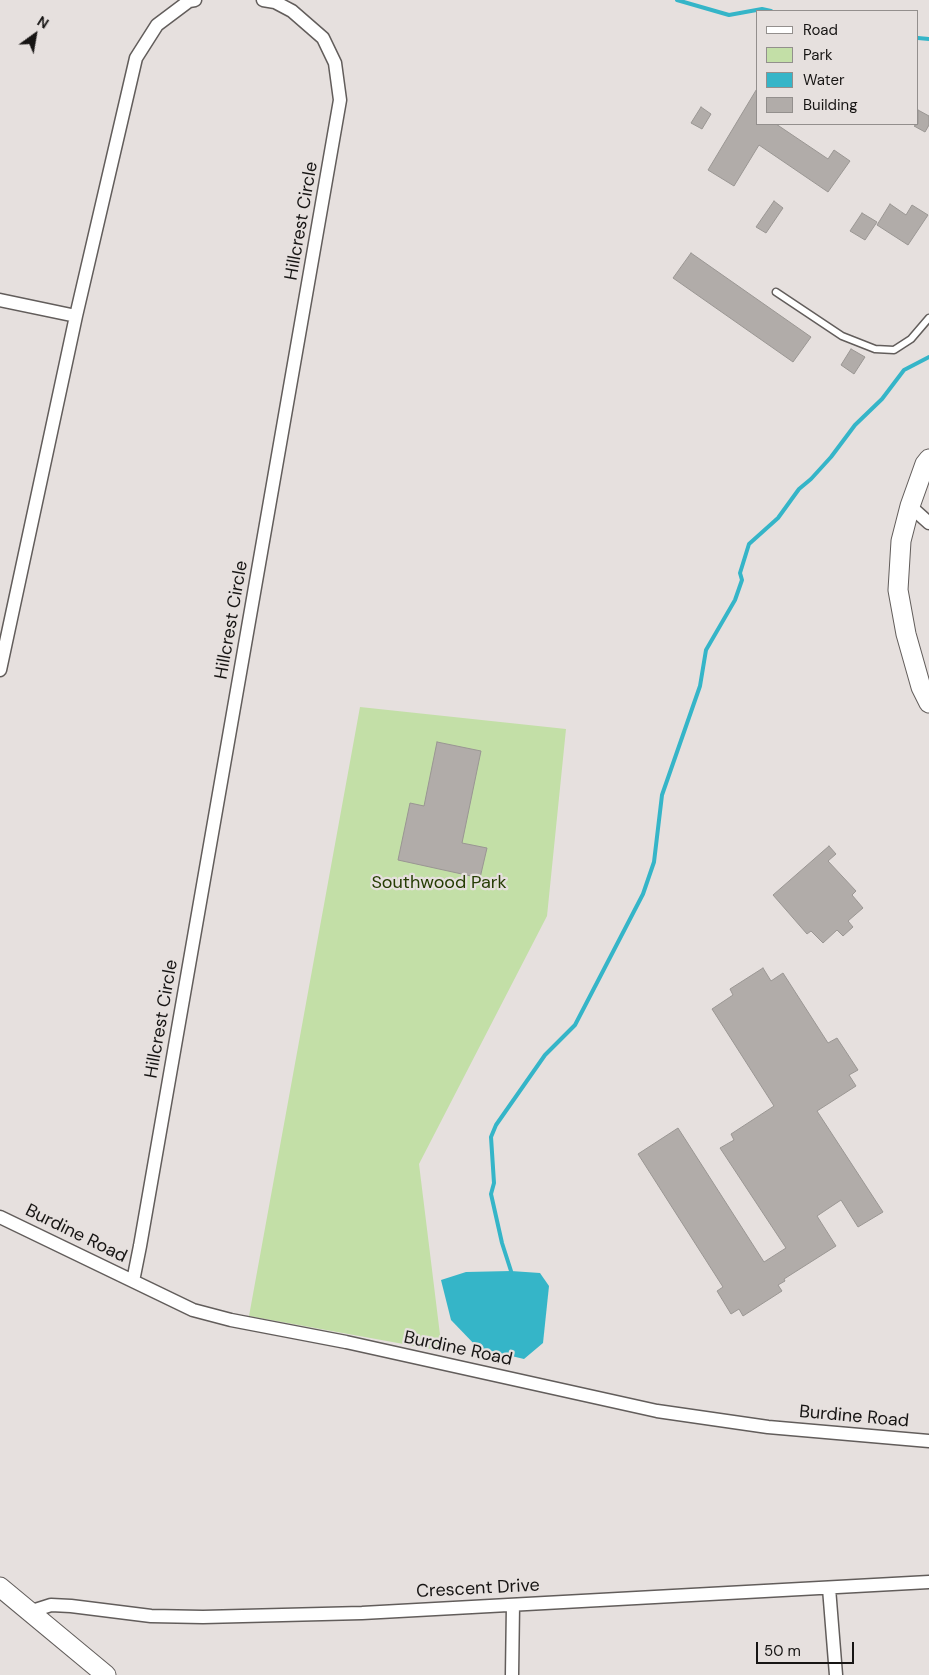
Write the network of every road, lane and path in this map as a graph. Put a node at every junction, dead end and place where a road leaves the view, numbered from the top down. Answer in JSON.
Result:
{"nodes":[{"id":1,"x":195,"y":0,"type":"edge"},
{"id":2,"x":263,"y":0,"type":"edge"},
{"id":3,"x":776,"y":292,"type":"dead end"},
{"id":4,"x":0,"y":300,"type":"edge"},
{"id":5,"x":76,"y":316,"type":"junction"},
{"id":6,"x":929,"y":318,"type":"edge"},
{"id":7,"x":929,"y":458,"type":"edge"},
{"id":8,"x":910,"y":506,"type":"junction"},
{"id":9,"x":929,"y":523,"type":"edge"},
{"id":10,"x":0,"y":670,"type":"edge"},
{"id":11,"x":929,"y":703,"type":"edge"},
{"id":12,"x":0,"y":1217,"type":"edge"},
{"id":13,"x":133,"y":1281,"type":"junction"},
{"id":14,"x":929,"y":1441,"type":"edge"},
{"id":15,"x":929,"y":1582,"type":"edge"},
{"id":16,"x":0,"y":1587,"type":"edge"},
{"id":17,"x":829,"y":1588,"type":"junction"},
{"id":18,"x":513,"y":1605,"type":"junction"},
{"id":19,"x":29,"y":1612,"type":"junction"},
{"id":20,"x":106,"y":1675,"type":"edge"},
{"id":21,"x":512,"y":1675,"type":"edge"},
{"id":22,"x":836,"y":1675,"type":"edge"}],
"edges":[{"from":1,"to":5,"type":"street"},
{"from":2,"to":13,"type":"street","name":"Hillcrest Circle"},
{"from":3,"to":6,"type":"lane"},
{"from":4,"to":5,"type":"street"},
{"from":5,"to":10,"type":"street"},
{"from":7,"to":8,"type":"street"},
{"from":8,"to":9,"type":"street"},
{"from":8,"to":11,"type":"street"},
{"from":12,"to":13,"type":"street","name":"Burdine Road"},
{"from":13,"to":14,"type":"street","name":"Burdine Road"},
{"from":15,"to":17,"type":"street","name":"Crescent Drive"},
{"from":16,"to":19,"type":"street"},
{"from":17,"to":18,"type":"street","name":"Crescent Drive"},
{"from":17,"to":22,"type":"street"},
{"from":18,"to":19,"type":"street","name":"Crescent Drive"},
{"from":18,"to":21,"type":"street"},
{"from":19,"to":20,"type":"street"}]}
